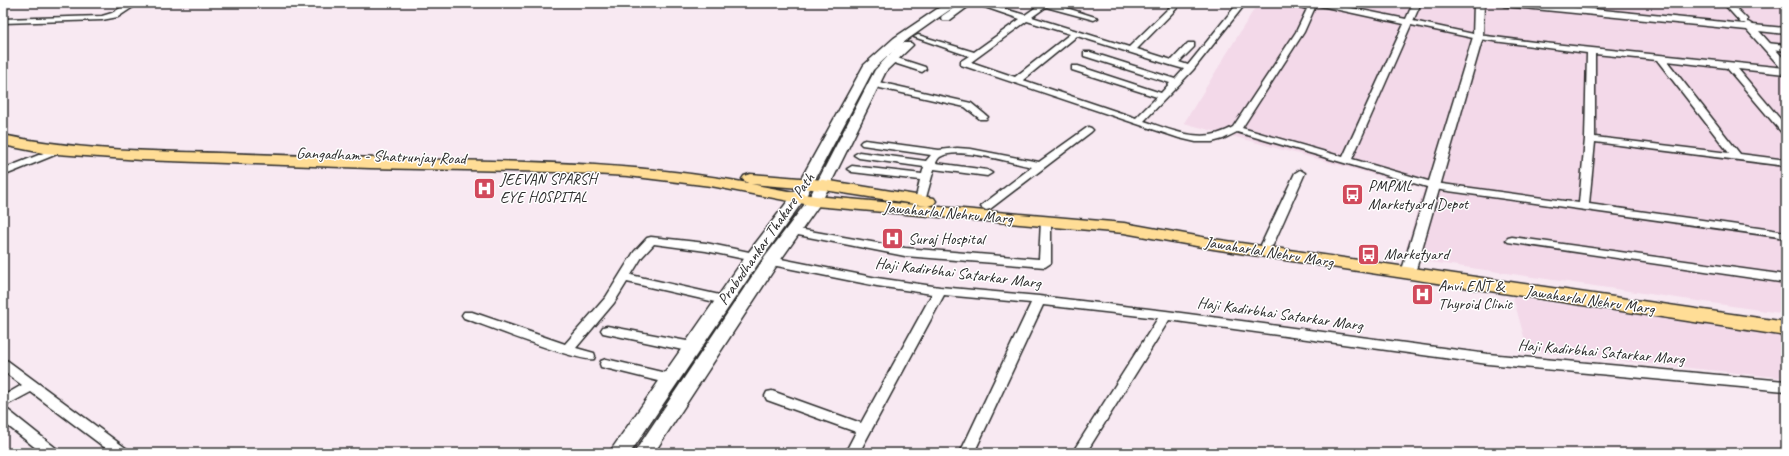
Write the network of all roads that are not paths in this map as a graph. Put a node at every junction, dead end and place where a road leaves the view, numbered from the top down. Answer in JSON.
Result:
{"nodes":[{"id":1,"x":135,"y":3,"type":"edge"},
{"id":2,"x":953,"y":3,"type":"edge"},
{"id":3,"x":968,"y":3,"type":"edge"},
{"id":4,"x":977,"y":3,"type":"edge"},
{"id":5,"x":1178,"y":3,"type":"edge"},
{"id":6,"x":1242,"y":3,"type":"edge"},
{"id":7,"x":1289,"y":3,"type":"edge"},
{"id":8,"x":1367,"y":3,"type":"edge"},
{"id":9,"x":1417,"y":3,"type":"edge"},
{"id":10,"x":1479,"y":3,"type":"edge"},
{"id":11,"x":1504,"y":3,"type":"edge"},
{"id":12,"x":1570,"y":3,"type":"edge"},
{"id":13,"x":1727,"y":3,"type":"edge"},
{"id":14,"x":1043,"y":4,"type":"edge"},
{"id":15,"x":1313,"y":4,"type":"edge"},
{"id":16,"x":1362,"y":12,"type":"junction"},
{"id":17,"x":1028,"y":18,"type":"junction"},
{"id":18,"x":1094,"y":18,"type":"dead end"},
{"id":19,"x":3,"y":21,"type":"edge"},
{"id":20,"x":1409,"y":22,"type":"junction"},
{"id":21,"x":1746,"y":24,"type":"junction"},
{"id":22,"x":1786,"y":25,"type":"edge"},
{"id":23,"x":1786,"y":31,"type":"edge"},
{"id":24,"x":1076,"y":33,"type":"junction"},
{"id":25,"x":918,"y":37,"type":"junction"},
{"id":26,"x":1478,"y":37,"type":"junction"},
{"id":27,"x":1191,"y":45,"type":"dead end"},
{"id":28,"x":1767,"y":46,"type":"junction"},
{"id":29,"x":1786,"y":48,"type":"edge"},
{"id":30,"x":1131,"y":50,"type":"junction"},
{"id":31,"x":1591,"y":50,"type":"junction"},
{"id":32,"x":1087,"y":54,"type":"dead end"},
{"id":33,"x":975,"y":55,"type":"junction"},
{"id":34,"x":1660,"y":57,"type":"junction"},
{"id":35,"x":891,"y":59,"type":"junction"},
{"id":36,"x":1173,"y":63,"type":"junction"},
{"id":37,"x":1730,"y":64,"type":"junction"},
{"id":38,"x":1786,"y":67,"type":"edge"},
{"id":39,"x":1075,"y":68,"type":"dead end"},
{"id":40,"x":1190,"y":68,"type":"junction"},
{"id":41,"x":922,"y":69,"type":"dead end"},
{"id":42,"x":1786,"y":70,"type":"edge"},
{"id":43,"x":1016,"y":81,"type":"junction"},
{"id":44,"x":1176,"y":82,"type":"junction"},
{"id":45,"x":874,"y":84,"type":"junction"},
{"id":46,"x":1163,"y":96,"type":"junction"},
{"id":47,"x":983,"y":117,"type":"dead end"},
{"id":48,"x":1138,"y":122,"type":"junction"},
{"id":49,"x":3,"y":130,"type":"edge"},
{"id":50,"x":1088,"y":130,"type":"dead end"},
{"id":51,"x":1236,"y":130,"type":"junction"},
{"id":52,"x":1786,"y":132,"type":"edge"},
{"id":53,"x":1590,"y":139,"type":"junction"},
{"id":54,"x":3,"y":140,"type":"edge"},
{"id":55,"x":864,"y":143,"type":"dead end"},
{"id":56,"x":66,"y":146,"type":"junction"},
{"id":57,"x":939,"y":153,"type":"junction"},
{"id":58,"x":859,"y":155,"type":"dead end"},
{"id":59,"x":1737,"y":157,"type":"junction"},
{"id":60,"x":1346,"y":162,"type":"junction"},
{"id":61,"x":1786,"y":163,"type":"edge"},
{"id":62,"x":930,"y":166,"type":"junction"},
{"id":63,"x":1041,"y":166,"type":"junction"},
{"id":64,"x":852,"y":169,"type":"dead end"},
{"id":65,"x":3,"y":173,"type":"edge"},
{"id":66,"x":987,"y":173,"type":"dead end"},
{"id":67,"x":1300,"y":173,"type":"dead end"},
{"id":68,"x":927,"y":178,"type":"junction"},
{"id":69,"x":807,"y":183,"type":"junction"},
{"id":70,"x":756,"y":184,"type":"junction"},
{"id":71,"x":824,"y":184,"type":"junction"},
{"id":72,"x":1434,"y":186,"type":"junction"},
{"id":73,"x":807,"y":199,"type":"junction"},
{"id":74,"x":920,"y":200,"type":"junction"},
{"id":75,"x":1584,"y":206,"type":"junction"},
{"id":76,"x":986,"y":207,"type":"junction"},
{"id":77,"x":1054,"y":219,"type":"junction"},
{"id":78,"x":793,"y":231,"type":"junction"},
{"id":79,"x":1786,"y":235,"type":"edge"},
{"id":80,"x":1512,"y":240,"type":"dead end"},
{"id":81,"x":1267,"y":245,"type":"junction"},
{"id":82,"x":754,"y":257,"type":"junction"},
{"id":83,"x":771,"y":261,"type":"junction"},
{"id":84,"x":1409,"y":270,"type":"junction"},
{"id":85,"x":624,"y":277,"type":"junction"},
{"id":86,"x":1786,"y":279,"type":"edge"},
{"id":87,"x":940,"y":291,"type":"junction"},
{"id":88,"x":724,"y":300,"type":"junction"},
{"id":89,"x":1039,"y":300,"type":"junction"},
{"id":90,"x":468,"y":315,"type":"dead end"},
{"id":91,"x":1166,"y":315,"type":"junction"},
{"id":92,"x":1786,"y":321,"type":"edge"},
{"id":93,"x":1786,"y":329,"type":"edge"},
{"id":94,"x":607,"y":330,"type":"dead end"},
{"id":95,"x":692,"y":347,"type":"junction"},
{"id":96,"x":567,"y":350,"type":"junction"},
{"id":97,"x":589,"y":356,"type":"dead end"},
{"id":98,"x":3,"y":364,"type":"edge"},
{"id":99,"x":606,"y":364,"type":"dead end"},
{"id":100,"x":670,"y":379,"type":"junction"},
{"id":101,"x":31,"y":386,"type":"junction"},
{"id":102,"x":1786,"y":386,"type":"edge"},
{"id":103,"x":772,"y":396,"type":"dead end"},
{"id":104,"x":3,"y":402,"type":"edge"},
{"id":105,"x":3,"y":414,"type":"edge"},
{"id":106,"x":865,"y":430,"type":"junction"},
{"id":107,"x":52,"y":453,"type":"edge"},
{"id":108,"x":122,"y":453,"type":"edge"},
{"id":109,"x":620,"y":453,"type":"edge"},
{"id":110,"x":644,"y":453,"type":"edge"},
{"id":111,"x":852,"y":453,"type":"edge"},
{"id":112,"x":967,"y":453,"type":"edge"},
{"id":113,"x":1079,"y":453,"type":"edge"}],
"edges":[{"from":1,"to":19,"type":"street"},
{"from":2,"to":69,"type":"main road","name":"Prabodhankar Thakare Path"},
{"from":3,"to":25,"type":"main road","name":"Prabodhankar Thakare Path"},
{"from":4,"to":17,"type":"street"},
{"from":5,"to":30,"type":"street"},
{"from":6,"to":40,"type":"street"},
{"from":7,"to":15,"type":"street"},
{"from":8,"to":16,"type":"street"},
{"from":9,"to":20,"type":"street"},
{"from":10,"to":26,"type":"street"},
{"from":11,"to":21,"type":"street"},
{"from":12,"to":21,"type":"street"},
{"from":13,"to":21,"type":"street"},
{"from":14,"to":17,"type":"street"},
{"from":14,"to":18,"type":"street"},
{"from":15,"to":16,"type":"street"},
{"from":15,"to":51,"type":"street"},
{"from":16,"to":20,"type":"street"},
{"from":17,"to":24,"type":"street"},
{"from":17,"to":33,"type":"street"},
{"from":20,"to":26,"type":"street"},
{"from":20,"to":60,"type":"street"},
{"from":21,"to":22,"type":"street"},
{"from":21,"to":23,"type":"street"},
{"from":21,"to":28,"type":"street"},
{"from":24,"to":30,"type":"street"},
{"from":24,"to":43,"type":"street"},
{"from":25,"to":33,"type":"street"},
{"from":25,"to":35,"type":"main road","name":"Prabodhankar Thakare Path"},
{"from":26,"to":31,"type":"street"},
{"from":26,"to":72,"type":"street"},
{"from":27,"to":36,"type":"street"},
{"from":28,"to":29,"type":"street"},
{"from":28,"to":38,"type":"street"},
{"from":30,"to":36,"type":"street"},
{"from":31,"to":34,"type":"street"},
{"from":31,"to":53,"type":"street"},
{"from":32,"to":44,"type":"street"},
{"from":33,"to":43,"type":"street"},
{"from":34,"to":37,"type":"street"},
{"from":34,"to":59,"type":"street"},
{"from":35,"to":41,"type":"street"},
{"from":35,"to":45,"type":"main road","name":"Prabodhankar Thakare Path"},
{"from":36,"to":40,"type":"street"},
{"from":37,"to":42,"type":"street"},
{"from":37,"to":52,"type":"street"},
{"from":39,"to":46,"type":"street"},
{"from":40,"to":44,"type":"street"},
{"from":43,"to":48,"type":"street"},
{"from":44,"to":46,"type":"street"},
{"from":45,"to":47,"type":"street"},
{"from":45,"to":71,"type":"main road","name":"Prabodhankar Thakare Path"},
{"from":46,"to":48,"type":"street"},
{"from":48,"to":51,"type":"street"},
{"from":49,"to":56,"type":"main road","name":"Gangadham - Shatrunjay Road"},
{"from":50,"to":63,"type":"street"},
{"from":51,"to":60,"type":"street"},
{"from":53,"to":59,"type":"street"},
{"from":53,"to":75,"type":"street"},
{"from":54,"to":56,"type":"main road","name":"Gangadham - Shatrunjay Road"},
{"from":55,"to":57,"type":"street"},
{"from":56,"to":65,"type":"street"},
{"from":56,"to":70,"type":"main road","name":"Gangadham - Shatrunjay Road"},
{"from":57,"to":62,"type":"street"},
{"from":57,"to":63,"type":"street"},
{"from":58,"to":62,"type":"street"},
{"from":59,"to":61,"type":"street"},
{"from":60,"to":72,"type":"street"},
{"from":62,"to":66,"type":"street"},
{"from":62,"to":68,"type":"street"},
{"from":63,"to":76,"type":"street"},
{"from":64,"to":68,"type":"street"},
{"from":67,"to":81,"type":"street"},
{"from":68,"to":74,"type":"street"},
{"from":69,"to":70,"type":"main road","name":"Jawaharlal Nehru Marg"},
{"from":69,"to":71,"type":"main road","name":"Jawaharlal Nehru Marg"},
{"from":69,"to":73,"type":"main road","name":"Prabodhankar Thakare Path"},
{"from":70,"to":73,"type":"main road","name":"Jawaharlal Nehru Marg"},
{"from":71,"to":73,"type":"main road","name":"Prabodhankar Thakare Path"},
{"from":71,"to":74,"type":"main road","name":"Jawaharlal Nehru Marg"},
{"from":72,"to":75,"type":"street"},
{"from":72,"to":84,"type":"street"},
{"from":73,"to":77,"type":"main road","name":"Jawaharlal Nehru Marg"},
{"from":73,"to":78,"type":"main road","name":"Prabodhankar Thakare Path"},
{"from":73,"to":82,"type":"main road","name":"Prabodhankar Thakare Path"},
{"from":74,"to":76,"type":"main road","name":"Jawaharlal Nehru Marg"},
{"from":75,"to":79,"type":"street"},
{"from":76,"to":77,"type":"main road","name":"Jawaharlal Nehru Marg"},
{"from":77,"to":78,"type":"street"},
{"from":77,"to":81,"type":"main road","name":"Jawaharlal Nehru Marg"},
{"from":77,"to":84,"type":"main road","name":"Jawaharlal Nehru Marg"},
{"from":78,"to":83,"type":"main road","name":"Prabodhankar Thakare Path"},
{"from":80,"to":86,"type":"street"},
{"from":81,"to":84,"type":"main road","name":"Jawaharlal Nehru Marg"},
{"from":82,"to":85,"type":"street"},
{"from":82,"to":88,"type":"main road","name":"Prabodhankar Thakare Path"},
{"from":83,"to":87,"type":"street","name":"Haji Kadirbhai Satarkar Marg"},
{"from":83,"to":110,"type":"main road","name":"Prabodhankar Thakare Path"},
{"from":84,"to":92,"type":"main road","name":"Jawaharlal Nehru Marg"},
{"from":84,"to":93,"type":"main road","name":"Jawaharlal Nehru Marg"},
{"from":85,"to":88,"type":"street"},
{"from":85,"to":96,"type":"street"},
{"from":87,"to":89,"type":"street","name":"Haji Kadirbhai Satarkar Marg"},
{"from":87,"to":106,"type":"street"},
{"from":88,"to":95,"type":"main road","name":"Prabodhankar Thakare Path"},
{"from":89,"to":91,"type":"street","name":"Haji Kadirbhai Satarkar Marg"},
{"from":89,"to":112,"type":"street"},
{"from":90,"to":96,"type":"street"},
{"from":91,"to":102,"type":"street","name":"Haji Kadirbhai Satarkar Marg"},
{"from":91,"to":113,"type":"street"},
{"from":94,"to":95,"type":"street"},
{"from":95,"to":100,"type":"main road","name":"Prabodhankar Thakare Path"},
{"from":96,"to":97,"type":"street"},
{"from":98,"to":101,"type":"street"},
{"from":99,"to":100,"type":"street"},
{"from":100,"to":109,"type":"main road","name":"Prabodhankar Thakare Path"},
{"from":101,"to":104,"type":"street"},
{"from":101,"to":108,"type":"street"},
{"from":103,"to":106,"type":"street"},
{"from":105,"to":107,"type":"street"},
{"from":106,"to":111,"type":"street"}]}
